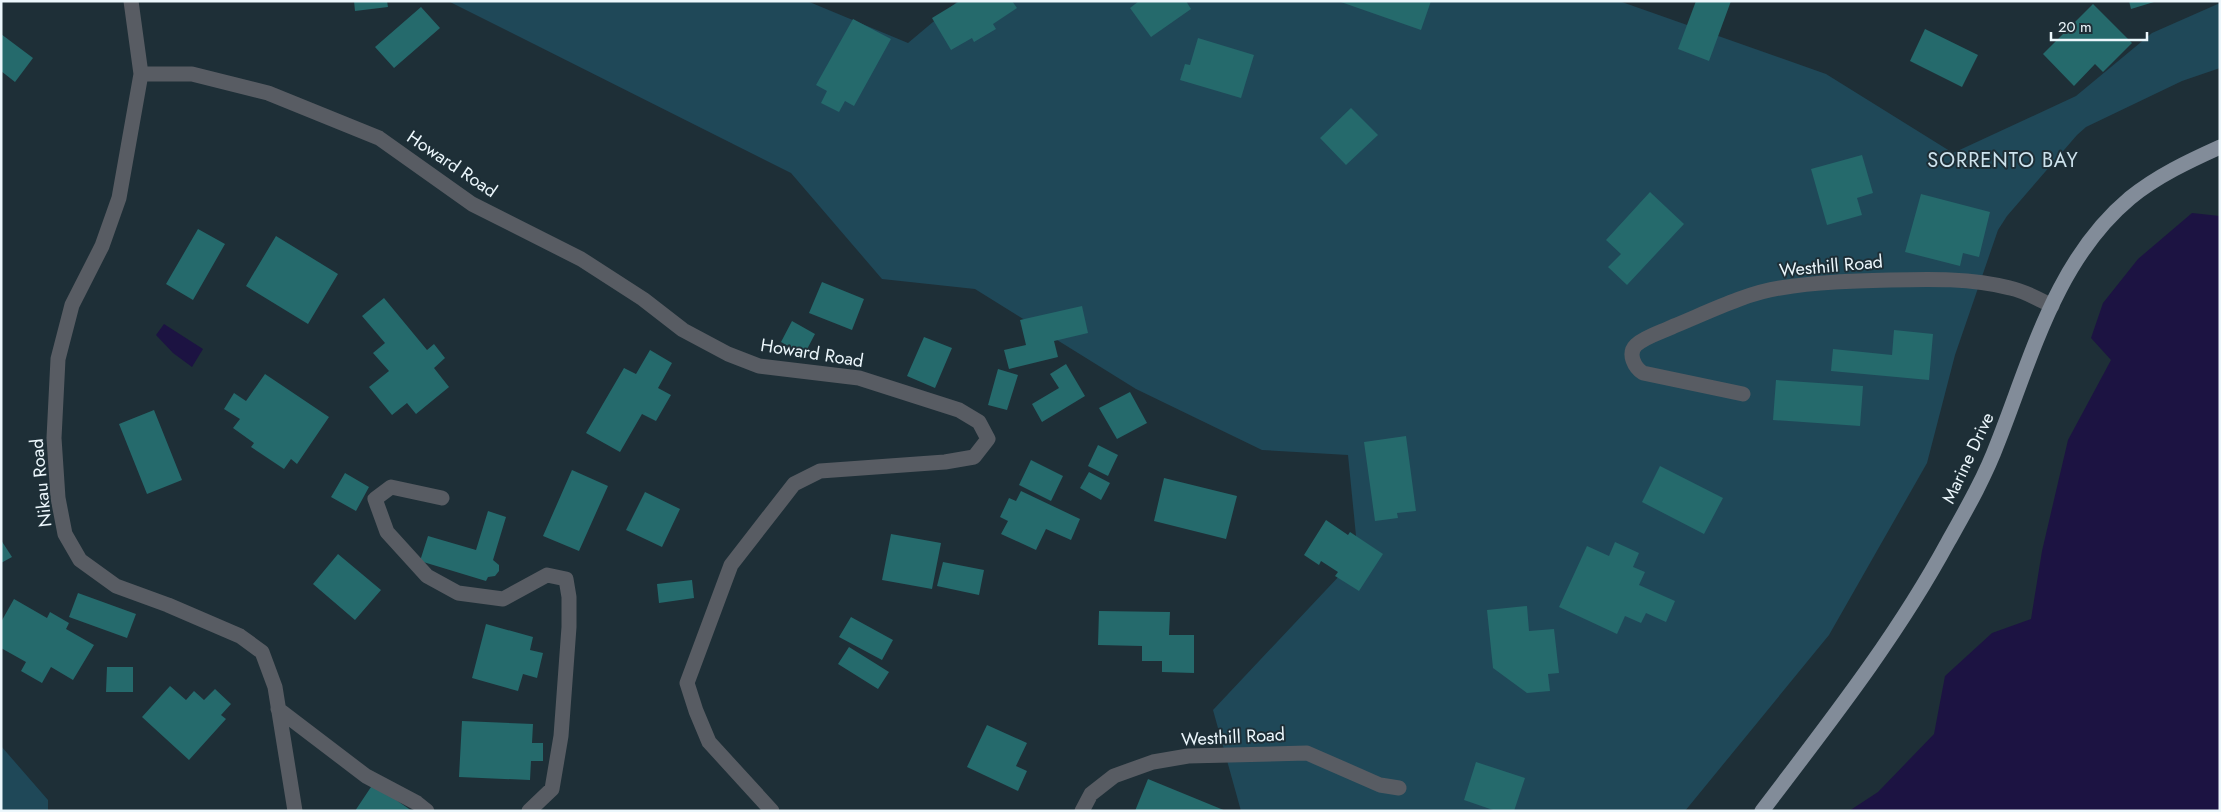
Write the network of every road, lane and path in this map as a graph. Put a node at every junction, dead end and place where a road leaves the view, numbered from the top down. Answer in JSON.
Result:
{"nodes":[{"id":1,"x":131,"y":1,"type":"edge"},
{"id":2,"x":141,"y":74,"type":"junction"},
{"id":3,"x":2220,"y":147,"type":"edge"},
{"id":4,"x":2052,"y":306,"type":"junction"},
{"id":5,"x":1743,"y":394,"type":"dead end"},
{"id":6,"x":442,"y":498,"type":"dead end"},
{"id":7,"x":278,"y":709,"type":"junction"},
{"id":8,"x":1399,"y":788,"type":"dead end"},
{"id":9,"x":295,"y":811,"type":"edge"},
{"id":10,"x":427,"y":811,"type":"edge"},
{"id":11,"x":529,"y":811,"type":"edge"},
{"id":12,"x":772,"y":811,"type":"edge"},
{"id":13,"x":1082,"y":811,"type":"edge"},
{"id":14,"x":1762,"y":811,"type":"edge"}],
"edges":[{"from":1,"to":2,"type":"street"},
{"from":2,"to":7,"type":"street","name":"Nikau Road"},
{"from":2,"to":12,"type":"street","name":"Howard Road"},
{"from":3,"to":4,"type":"main road","name":"Marine Drive"},
{"from":4,"to":5,"type":"street","name":"Westhill Road"},
{"from":4,"to":14,"type":"main road","name":"Marine Drive"},
{"from":6,"to":11,"type":"street"},
{"from":7,"to":9,"type":"street","name":"Nikau Road"},
{"from":7,"to":10,"type":"street"},
{"from":8,"to":13,"type":"street","name":"Westhill Road"}]}
